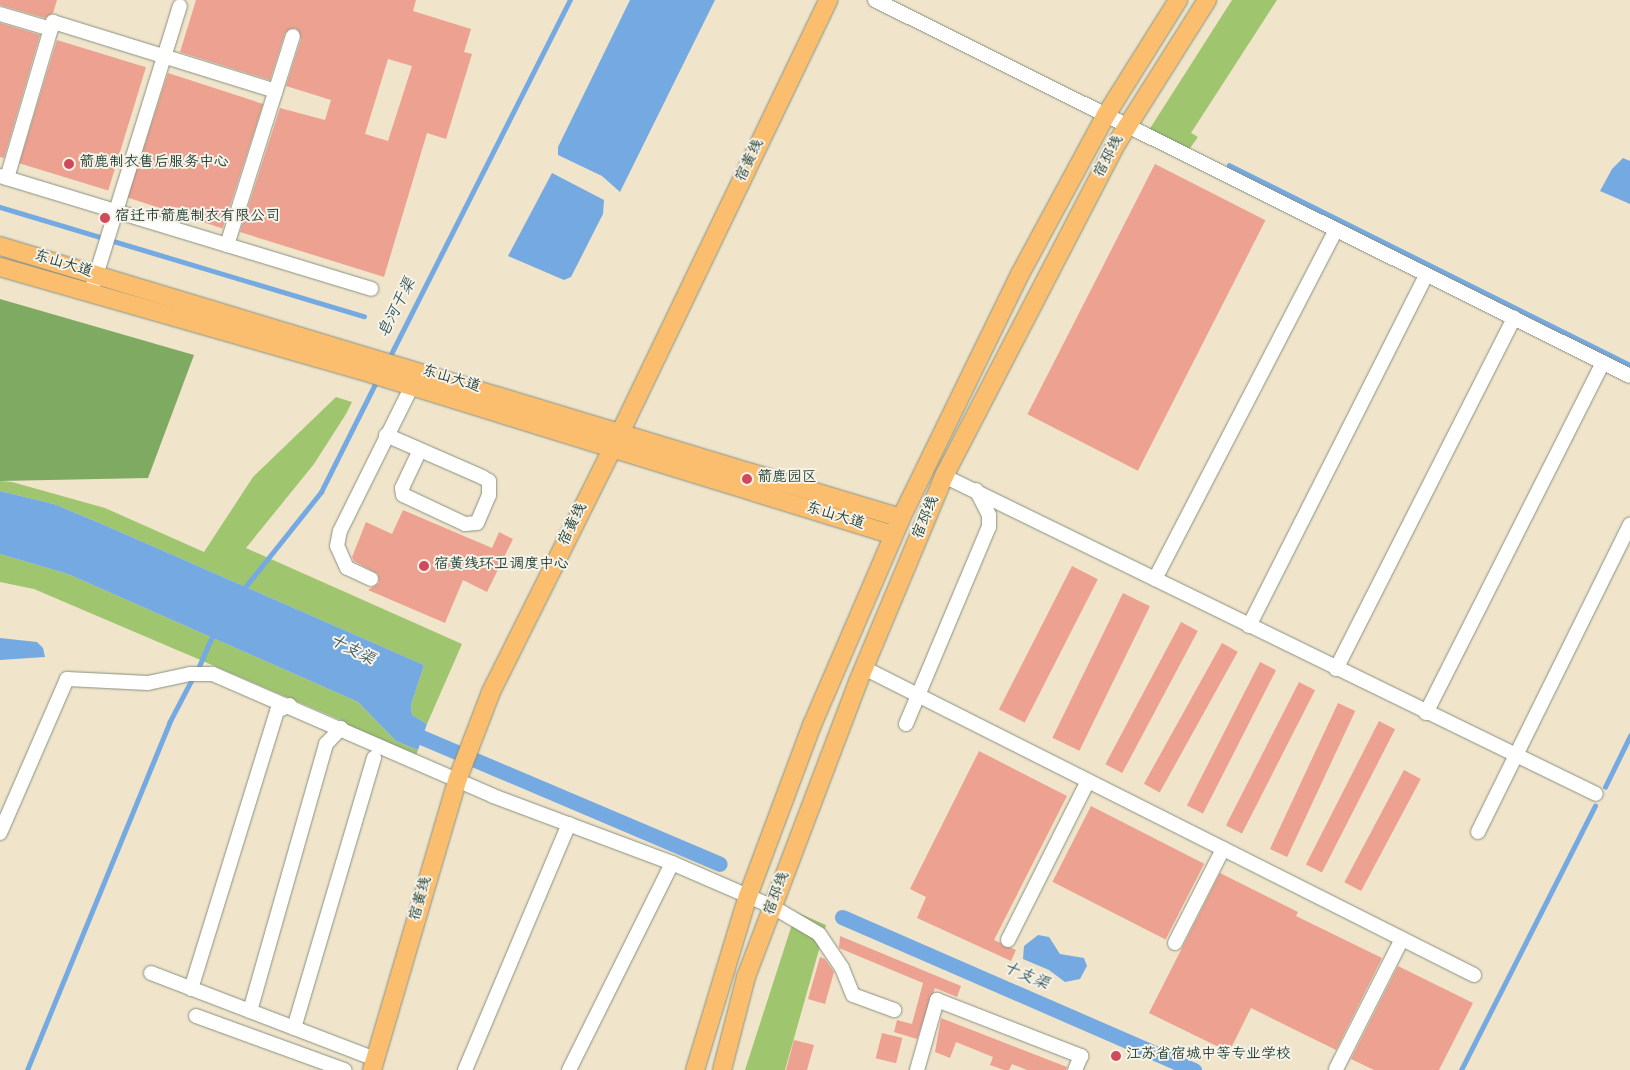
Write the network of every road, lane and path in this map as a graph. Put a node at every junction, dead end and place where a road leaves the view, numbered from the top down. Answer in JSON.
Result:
{"nodes":[{"id":1,"x":828,"y":0,"type":"edge"},
{"id":2,"x":875,"y":0,"type":"edge"},
{"id":3,"x":1178,"y":0,"type":"edge"},
{"id":4,"x":1208,"y":0,"type":"edge"},
{"id":5,"x":180,"y":6,"type":"dead end"},
{"id":6,"x":0,"y":14,"type":"edge"},
{"id":7,"x":51,"y":29,"type":"junction"},
{"id":8,"x":293,"y":36,"type":"dead end"},
{"id":9,"x":164,"y":57,"type":"junction"},
{"id":10,"x":276,"y":91,"type":"junction"},
{"id":11,"x":1106,"y":115,"type":"junction"},
{"id":12,"x":1127,"y":126,"type":"junction"},
{"id":13,"x":4,"y":177,"type":"edge"},
{"id":14,"x":116,"y":212,"type":"junction"},
{"id":15,"x":1336,"y":230,"type":"junction"},
{"id":16,"x":228,"y":245,"type":"junction"},
{"id":17,"x":0,"y":246,"type":"edge"},
{"id":18,"x":0,"y":266,"type":"edge"},
{"id":19,"x":96,"y":275,"type":"junction"},
{"id":20,"x":1426,"y":275,"type":"junction"},
{"id":21,"x":371,"y":289,"type":"dead end"},
{"id":22,"x":91,"y":293,"type":"junction"},
{"id":23,"x":1514,"y":318,"type":"junction"},
{"id":24,"x":1603,"y":362,"type":"junction"},
{"id":25,"x":383,"y":369,"type":"junction"},
{"id":26,"x":1630,"y":376,"type":"edge"},
{"id":27,"x":412,"y":386,"type":"junction"},
{"id":28,"x":621,"y":431,"type":"junction"},
{"id":29,"x":386,"y":435,"type":"junction"},
{"id":30,"x":613,"y":448,"type":"junction"},
{"id":31,"x":420,"y":450,"type":"junction"},
{"id":32,"x":944,"y":476,"type":"junction"},
{"id":33,"x":976,"y":490,"type":"junction"},
{"id":34,"x":900,"y":518,"type":"junction"},
{"id":35,"x":1630,"y":525,"type":"edge"},
{"id":36,"x":893,"y":535,"type":"junction"},
{"id":37,"x":371,"y":579,"type":"dead end"},
{"id":38,"x":1155,"y":579,"type":"junction"},
{"id":39,"x":1249,"y":626,"type":"junction"},
{"id":40,"x":864,"y":668,"type":"junction"},
{"id":41,"x":1336,"y":669,"type":"junction"},
{"id":42,"x":918,"y":695,"type":"junction"},
{"id":43,"x":290,"y":705,"type":"junction"},
{"id":44,"x":1426,"y":713,"type":"junction"},
{"id":45,"x":906,"y":724,"type":"dead end"},
{"id":46,"x":341,"y":728,"type":"junction"},
{"id":47,"x":1515,"y":757,"type":"junction"},
{"id":48,"x":374,"y":758,"type":"dead end"},
{"id":49,"x":459,"y":774,"type":"junction"},
{"id":50,"x":1088,"y":780,"type":"junction"},
{"id":51,"x":1596,"y":794,"type":"dead end"},
{"id":52,"x":568,"y":824,"type":"junction"},
{"id":53,"x":1478,"y":832,"type":"dead end"},
{"id":54,"x":0,"y":833,"type":"edge"},
{"id":55,"x":1223,"y":849,"type":"junction"},
{"id":56,"x":672,"y":863,"type":"junction"},
{"id":57,"x":748,"y":896,"type":"junction"},
{"id":58,"x":773,"y":907,"type":"junction"},
{"id":59,"x":1402,"y":939,"type":"junction"},
{"id":60,"x":1008,"y":940,"type":"dead end"},
{"id":61,"x":1175,"y":943,"type":"dead end"},
{"id":62,"x":151,"y":973,"type":"dead end"},
{"id":63,"x":1474,"y":975,"type":"dead end"},
{"id":64,"x":191,"y":989,"type":"junction"},
{"id":65,"x":894,"y":1010,"type":"dead end"},
{"id":66,"x":250,"y":1011,"type":"junction"},
{"id":67,"x":196,"y":1016,"type":"dead end"},
{"id":68,"x":294,"y":1028,"type":"junction"},
{"id":69,"x":374,"y":1064,"type":"edge"},
{"id":70,"x":1336,"y":1069,"type":"dead end"},
{"id":71,"x":344,"y":1070,"type":"edge"},
{"id":72,"x":465,"y":1070,"type":"edge"},
{"id":73,"x":569,"y":1070,"type":"edge"},
{"id":74,"x":695,"y":1070,"type":"edge"},
{"id":75,"x":722,"y":1070,"type":"edge"},
{"id":76,"x":917,"y":1070,"type":"edge"},
{"id":77,"x":1075,"y":1070,"type":"edge"}],
"edges":[{"from":1,"to":28,"type":"main road","name":"宿黄线"},
{"from":2,"to":11,"type":"street"},
{"from":3,"to":11,"type":"main road","name":"宿邳线"},
{"from":4,"to":12,"type":"main road","name":"宿邳线"},
{"from":5,"to":9,"type":"street"},
{"from":6,"to":7,"type":"street"},
{"from":7,"to":9,"type":"street"},
{"from":7,"to":13,"type":"street"},
{"from":8,"to":10,"type":"street"},
{"from":9,"to":10,"type":"street"},
{"from":9,"to":14,"type":"street"},
{"from":10,"to":16,"type":"street"},
{"from":11,"to":12,"type":"street"},
{"from":11,"to":34,"type":"main road","name":"宿邳线"},
{"from":12,"to":15,"type":"street"},
{"from":12,"to":32,"type":"main road","name":"宿邳线"},
{"from":13,"to":14,"type":"street"},
{"from":14,"to":16,"type":"street"},
{"from":14,"to":19,"type":"street"},
{"from":15,"to":20,"type":"street"},
{"from":15,"to":38,"type":"street"},
{"from":16,"to":21,"type":"street"},
{"from":17,"to":19,"type":"main road","name":"东山大道"},
{"from":18,"to":22,"type":"main road","name":"东山大道"},
{"from":19,"to":22,"type":"street"},
{"from":19,"to":25,"type":"main road","name":"东山大道"},
{"from":20,"to":23,"type":"street"},
{"from":20,"to":39,"type":"street"},
{"from":22,"to":25,"type":"main road","name":"东山大道"},
{"from":23,"to":24,"type":"street"},
{"from":23,"to":41,"type":"street"},
{"from":24,"to":26,"type":"street"},
{"from":24,"to":44,"type":"street"},
{"from":25,"to":27,"type":"main road","name":"东山大道"},
{"from":25,"to":28,"type":"main road","name":"东山大道"},
{"from":27,"to":29,"type":"street"},
{"from":27,"to":30,"type":"main road","name":"东山大道"},
{"from":28,"to":30,"type":"main road","name":"宿黄线"},
{"from":28,"to":34,"type":"main road","name":"东山大道"},
{"from":29,"to":31,"type":"street"},
{"from":29,"to":37,"type":"street"},
{"from":30,"to":36,"type":"main road","name":"东山大道"},
{"from":30,"to":49,"type":"main road","name":"宿黄线"},
{"from":31,"to":31,"type":"street"},
{"from":32,"to":33,"type":"street"},
{"from":32,"to":40,"type":"main road","name":"宿邳线"},
{"from":33,"to":38,"type":"street"},
{"from":33,"to":42,"type":"street"},
{"from":34,"to":36,"type":"main road","name":"宿邳线"},
{"from":35,"to":47,"type":"street"},
{"from":36,"to":57,"type":"main road","name":"宿邳线"},
{"from":38,"to":39,"type":"street"},
{"from":39,"to":41,"type":"street"},
{"from":40,"to":42,"type":"street"},
{"from":40,"to":58,"type":"main road","name":"宿邳线"},
{"from":41,"to":44,"type":"street"},
{"from":42,"to":45,"type":"street"},
{"from":42,"to":50,"type":"street"},
{"from":43,"to":46,"type":"street"},
{"from":43,"to":54,"type":"street"},
{"from":43,"to":64,"type":"street"},
{"from":44,"to":47,"type":"street"},
{"from":46,"to":49,"type":"street"},
{"from":46,"to":66,"type":"street"},
{"from":47,"to":51,"type":"street"},
{"from":47,"to":53,"type":"street"},
{"from":48,"to":68,"type":"street"},
{"from":49,"to":52,"type":"street"},
{"from":49,"to":69,"type":"main road","name":"宿黄线"},
{"from":50,"to":55,"type":"street"},
{"from":50,"to":60,"type":"street"},
{"from":52,"to":56,"type":"street"},
{"from":52,"to":72,"type":"street"},
{"from":55,"to":59,"type":"street"},
{"from":55,"to":61,"type":"street"},
{"from":56,"to":57,"type":"street"},
{"from":56,"to":73,"type":"street"},
{"from":57,"to":58,"type":"street"},
{"from":57,"to":74,"type":"main road","name":"宿邳线"},
{"from":58,"to":65,"type":"street"},
{"from":58,"to":75,"type":"main road","name":"宿邳线"},
{"from":59,"to":63,"type":"street"},
{"from":59,"to":70,"type":"street"},
{"from":62,"to":64,"type":"street"},
{"from":64,"to":66,"type":"street"},
{"from":66,"to":68,"type":"street"},
{"from":67,"to":71,"type":"street"},
{"from":68,"to":69,"type":"street"},
{"from":76,"to":77,"type":"street"}]}
